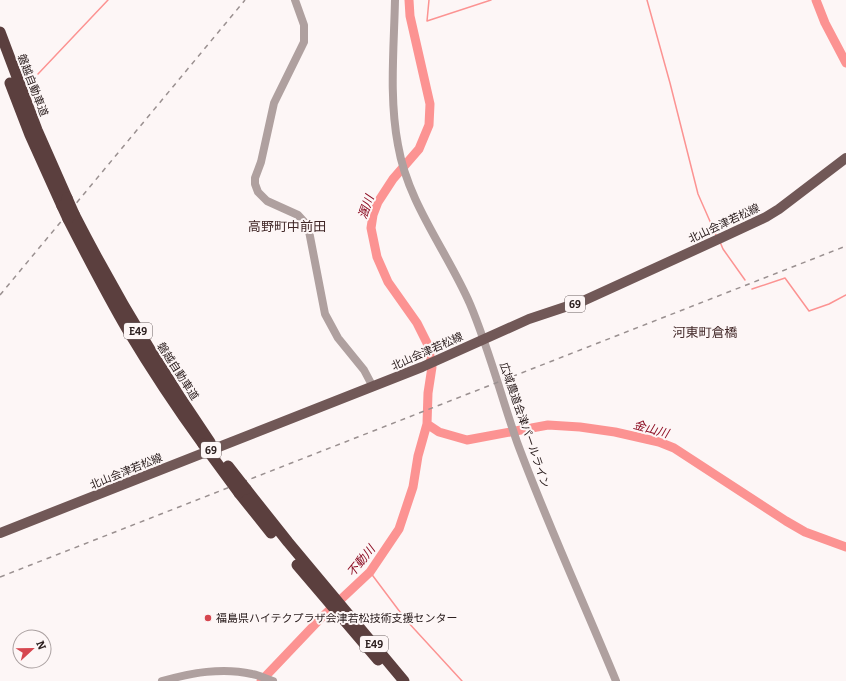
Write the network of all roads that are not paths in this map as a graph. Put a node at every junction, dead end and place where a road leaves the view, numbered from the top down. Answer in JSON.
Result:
{"nodes":[{"id":1,"x":295,"y":0,"type":"edge"},
{"id":2,"x":395,"y":0,"type":"edge"},
{"id":3,"x":0,"y":32,"type":"edge"},
{"id":4,"x":0,"y":56,"type":"edge"},
{"id":5,"x":846,"y":158,"type":"edge"},
{"id":6,"x":64,"y":202,"type":"junction"},
{"id":7,"x":483,"y":339,"type":"junction"},
{"id":8,"x":373,"y":387,"type":"junction"},
{"id":9,"x":0,"y":533,"type":"edge"},
{"id":10,"x":341,"y":611,"type":"junction"},
{"id":11,"x":162,"y":681,"type":"edge"},
{"id":12,"x":272,"y":681,"type":"edge"},
{"id":13,"x":395,"y":681,"type":"edge"},
{"id":14,"x":404,"y":681,"type":"edge"},
{"id":15,"x":616,"y":681,"type":"edge"}],
"edges":[{"from":1,"to":8,"type":"street"},
{"from":2,"to":7,"type":"street","name":"広域農道会津パールライン"},
{"from":3,"to":6,"type":"highway","name":"磐越自動車道","number":"E49"},
{"from":4,"to":6,"type":"highway","name":"磐越自動車道","number":"E49"},
{"from":5,"to":7,"type":"main road","name":"北山会津若松線","number":"69"},
{"from":6,"to":10,"type":"highway","name":"磐越自動車道","number":"E49","bridge":true},
{"from":7,"to":8,"type":"main road","name":"北山会津若松線","number":"69"},
{"from":7,"to":15,"type":"street","name":"広域農道会津パールライン"},
{"from":8,"to":9,"type":"main road","name":"北山会津若松線","number":"69"},
{"from":10,"to":13,"type":"highway","name":"磐越自動車道","number":"E49"},
{"from":10,"to":14,"type":"highway","name":"磐越自動車道","number":"E49"},
{"from":11,"to":12,"type":"street"}]}
